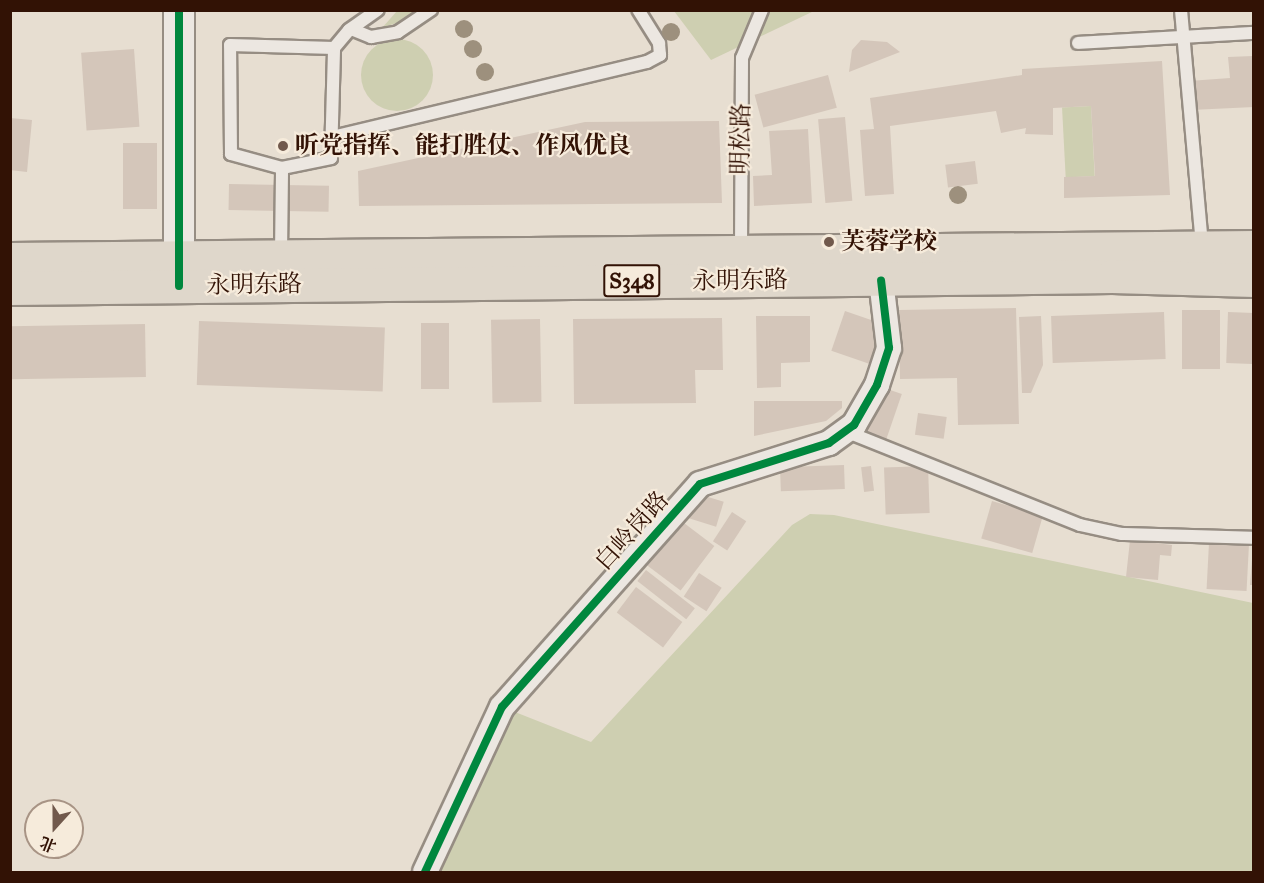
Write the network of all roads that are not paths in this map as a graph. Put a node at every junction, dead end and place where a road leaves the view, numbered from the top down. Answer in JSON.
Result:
{"nodes":[{"id":1,"x":179,"y":10,"type":"edge"},
{"id":2,"x":378,"y":10,"type":"edge"},
{"id":3,"x":432,"y":10,"type":"edge"},
{"id":4,"x":638,"y":10,"type":"edge"},
{"id":5,"x":766,"y":10,"type":"edge"},
{"id":6,"x":1181,"y":10,"type":"edge"},
{"id":7,"x":754,"y":18,"type":"edge"},
{"id":8,"x":351,"y":29,"type":"junction"},
{"id":9,"x":1254,"y":33,"type":"edge"},
{"id":10,"x":1184,"y":36,"type":"junction"},
{"id":11,"x":1078,"y":44,"type":"dead end"},
{"id":12,"x":334,"y":48,"type":"junction"},
{"id":13,"x":332,"y":137,"type":"junction"},
{"id":14,"x":282,"y":168,"type":"junction"},
{"id":15,"x":1254,"y":247,"type":"edge"},
{"id":16,"x":741,"y":250,"type":"junction"},
{"id":17,"x":281,"y":256,"type":"junction"},
{"id":18,"x":10,"y":259,"type":"edge"},
{"id":19,"x":1203,"y":262,"type":"junction"},
{"id":20,"x":179,"y":272,"type":"junction"},
{"id":21,"x":881,"y":279,"type":"junction"},
{"id":22,"x":1254,"y":280,"type":"edge"},
{"id":23,"x":10,"y":288,"type":"edge"},
{"id":24,"x":845,"y":431,"type":"junction"},
{"id":25,"x":1254,"y":538,"type":"edge"},
{"id":26,"x":426,"y":873,"type":"edge"}],
"edges":[{"from":1,"to":20,"type":"street"},
{"from":2,"to":8,"type":"lane"},
{"from":3,"to":8,"type":"lane"},
{"from":4,"to":13,"type":"lane"},
{"from":5,"to":7,"type":"lane","name":"明松路"},
{"from":6,"to":10,"type":"lane"},
{"from":7,"to":16,"type":"lane","name":"明松路"},
{"from":8,"to":12,"type":"lane"},
{"from":9,"to":10,"type":"lane"},
{"from":10,"to":11,"type":"lane"},
{"from":10,"to":19,"type":"lane"},
{"from":12,"to":13,"type":"lane"},
{"from":12,"to":14,"type":"lane"},
{"from":13,"to":14,"type":"lane"},
{"from":14,"to":17,"type":"lane"},
{"from":15,"to":19,"type":"main road","name":"永明东路","number":"S348"},
{"from":16,"to":17,"type":"main road","name":"永明东路","number":"S348"},
{"from":16,"to":19,"type":"main road","name":"永明东路","number":"S348"},
{"from":17,"to":20,"type":"main road","name":"永明东路","number":"S348"},
{"from":18,"to":20,"type":"main road","name":"永明东路","number":"S348"},
{"from":19,"to":21,"type":"main road","name":"永明东路","number":"S348"},
{"from":19,"to":22,"type":"main road","name":"永明东路","number":"S348"},
{"from":20,"to":21,"type":"main road","name":"永明东路","number":"S348"},
{"from":20,"to":23,"type":"main road","name":"永明东路","number":"S348"},
{"from":21,"to":24,"type":"street","name":"白岭岗路"},
{"from":24,"to":25,"type":"lane"},
{"from":24,"to":26,"type":"street","name":"白岭岗路"}]}
